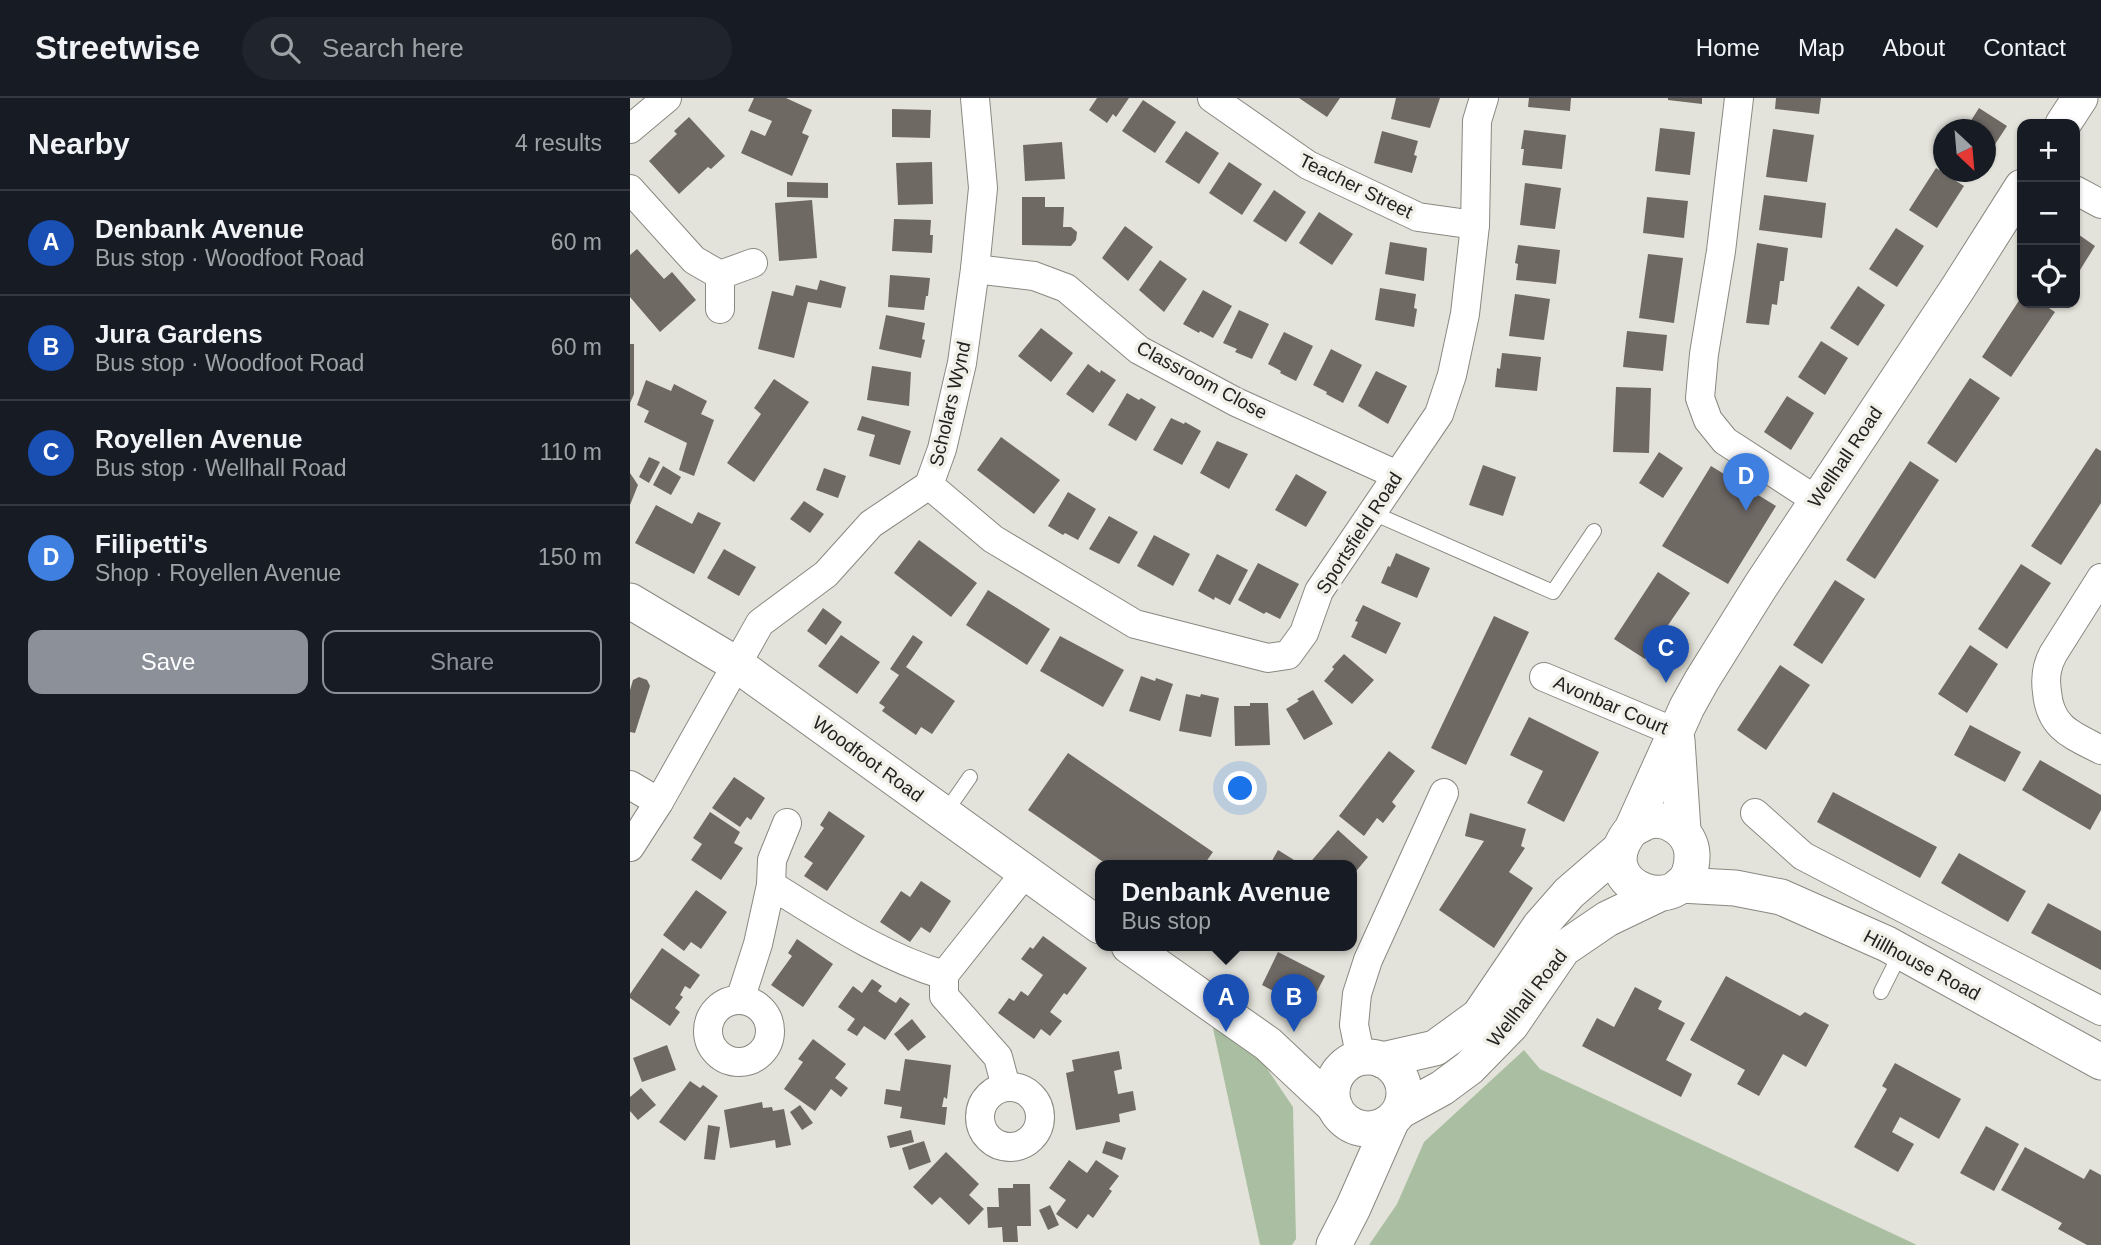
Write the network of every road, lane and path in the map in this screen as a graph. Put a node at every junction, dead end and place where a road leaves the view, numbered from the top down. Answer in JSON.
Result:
{"nodes":[{"id":1,"x":667,"y":98,"type":"edge"},
{"id":2,"x":975,"y":98,"type":"edge"},
{"id":3,"x":1212,"y":98,"type":"edge"},
{"id":4,"x":1484,"y":98,"type":"edge"},
{"id":5,"x":1739,"y":98,"type":"edge"},
{"id":6,"x":2080,"y":98,"type":"edge"},
{"id":7,"x":2066,"y":119,"type":"edge"},
{"id":8,"x":630,"y":129,"type":"edge"},
{"id":9,"x":630,"y":190,"type":"edge"},
{"id":10,"x":2080,"y":193,"type":"edge"},
{"id":11,"x":2017,"y":195,"type":"edge"},
{"id":12,"x":2101,"y":204,"type":"edge"},
{"id":13,"x":1475,"y":225,"type":"junction"},
{"id":14,"x":753,"y":263,"type":"dead end"},
{"id":15,"x":975,"y":269,"type":"junction"},
{"id":16,"x":720,"y":275,"type":"junction"},
{"id":17,"x":720,"y":309,"type":"dead end"},
{"id":18,"x":1397,"y":475,"type":"junction"},
{"id":19,"x":929,"y":485,"type":"junction"},
{"id":20,"x":1816,"y":500,"type":"junction"},
{"id":21,"x":1373,"y":513,"type":"junction"},
{"id":22,"x":1594,"y":531,"type":"dead end"},
{"id":23,"x":2101,"y":578,"type":"edge"},
{"id":24,"x":630,"y":601,"type":"edge"},
{"id":25,"x":736,"y":664,"type":"junction"},
{"id":26,"x":1544,"y":677,"type":"dead end"},
{"id":27,"x":1677,"y":733,"type":"junction"},
{"id":28,"x":2101,"y":750,"type":"edge"},
{"id":29,"x":970,"y":777,"type":"dead end"},
{"id":30,"x":630,"y":785,"type":"edge"},
{"id":31,"x":1444,"y":793,"type":"dead end"},
{"id":32,"x":659,"y":802,"type":"junction"},
{"id":33,"x":945,"y":813,"type":"junction"},
{"id":34,"x":1755,"y":813,"type":"dead end"},
{"id":35,"x":787,"y":823,"type":"dead end"},
{"id":36,"x":1687,"y":837,"type":"junction"},
{"id":37,"x":1626,"y":839,"type":"junction"},
{"id":38,"x":630,"y":847,"type":"edge"},
{"id":39,"x":1025,"y":873,"type":"junction"},
{"id":40,"x":771,"y":885,"type":"junction"},
{"id":41,"x":1735,"y":888,"type":"junction"},
{"id":42,"x":1670,"y":890,"type":"junction"},
{"id":43,"x":1095,"y":922,"type":"edge"},
{"id":44,"x":1136,"y":951,"type":"edge"},
{"id":45,"x":1901,"y":952,"type":"junction"},
{"id":46,"x":944,"y":975,"type":"junction"},
{"id":47,"x":1881,"y":992,"type":"dead end"},
{"id":48,"x":740,"y":1000,"type":"dead end"},
{"id":49,"x":2101,"y":1010,"type":"edge"},
{"id":50,"x":1268,"y":1044,"type":"junction"},
{"id":51,"x":1362,"y":1062,"type":"junction"},
{"id":52,"x":2101,"y":1062,"type":"edge"},
{"id":53,"x":1006,"y":1087,"type":"dead end"},
{"id":54,"x":1342,"y":1115,"type":"junction"},
{"id":55,"x":1395,"y":1116,"type":"junction"},
{"id":56,"x":1353,"y":1208,"type":"junction"},
{"id":57,"x":1334,"y":1245,"type":"edge"}],
"edges":[{"from":1,"to":8,"type":"street"},
{"from":2,"to":15,"type":"street","name":"Scholars Wynd"},
{"from":3,"to":13,"type":"street","name":"Teacher Street"},
{"from":4,"to":13,"type":"street","name":"Sportsfield Road"},
{"from":5,"to":20,"type":"street"},
{"from":6,"to":7,"type":"street"},
{"from":9,"to":16,"type":"street"},
{"from":10,"to":12,"type":"street"},
{"from":11,"to":20,"type":"street","name":"Wellhall Road"},
{"from":13,"to":18,"type":"street","name":"Sportsfield Road"},
{"from":14,"to":16,"type":"street"},
{"from":15,"to":18,"type":"street","name":"Classroom Close"},
{"from":15,"to":19,"type":"street","name":"Scholars Wynd"},
{"from":16,"to":17,"type":"street"},
{"from":18,"to":21,"type":"street","name":"Sportsfield Road"},
{"from":19,"to":21,"type":"street","name":"Sportsfield Road"},
{"from":19,"to":25,"type":"street","name":"Scholars Wynd"},
{"from":20,"to":27,"type":"street","name":"Wellhall Road"},
{"from":21,"to":22,"type":"lane"},
{"from":23,"to":28,"type":"street"},
{"from":24,"to":25,"type":"street","name":"Woodfoot Road"},
{"from":25,"to":32,"type":"street","name":"Scholars Wynd"},
{"from":25,"to":33,"type":"street","name":"Woodfoot Road"},
{"from":26,"to":27,"type":"street","name":"Avonbar Court"},
{"from":27,"to":36,"type":"street","name":"Wellhall Road"},
{"from":27,"to":37,"type":"street","name":"Wellhall Road"},
{"from":29,"to":33,"type":"lane"},
{"from":30,"to":32,"type":"street"},
{"from":31,"to":51,"type":"street"},
{"from":32,"to":38,"type":"street","name":"Scholars Wynd"},
{"from":33,"to":39,"type":"street","name":"Woodfoot Road"},
{"from":34,"to":49,"type":"street"},
{"from":35,"to":40,"type":"street"},
{"from":36,"to":37,"type":"street"},
{"from":36,"to":41,"type":"street"},
{"from":36,"to":42,"type":"street"},
{"from":37,"to":42,"type":"street"},
{"from":37,"to":51,"type":"street","name":"Wellhall Road"},
{"from":39,"to":43,"type":"street","name":"Woodfoot Road"},
{"from":39,"to":46,"type":"street"},
{"from":40,"to":46,"type":"street"},
{"from":40,"to":48,"type":"street"},
{"from":41,"to":42,"type":"street","name":"Hillhouse Road"},
{"from":41,"to":45,"type":"street","name":"Hillhouse Road"},
{"from":42,"to":55,"type":"street","name":"Wellhall Road"},
{"from":44,"to":50,"type":"street"},
{"from":45,"to":47,"type":"lane"},
{"from":45,"to":52,"type":"street","name":"Hillhouse Road"},
{"from":46,"to":53,"type":"street"},
{"from":50,"to":51,"type":"street"},
{"from":50,"to":54,"type":"street"},
{"from":51,"to":54,"type":"street"},
{"from":51,"to":55,"type":"street"},
{"from":54,"to":55,"type":"street"},
{"from":54,"to":56,"type":"street"},
{"from":55,"to":56,"type":"street"},
{"from":56,"to":57,"type":"street"}]}
